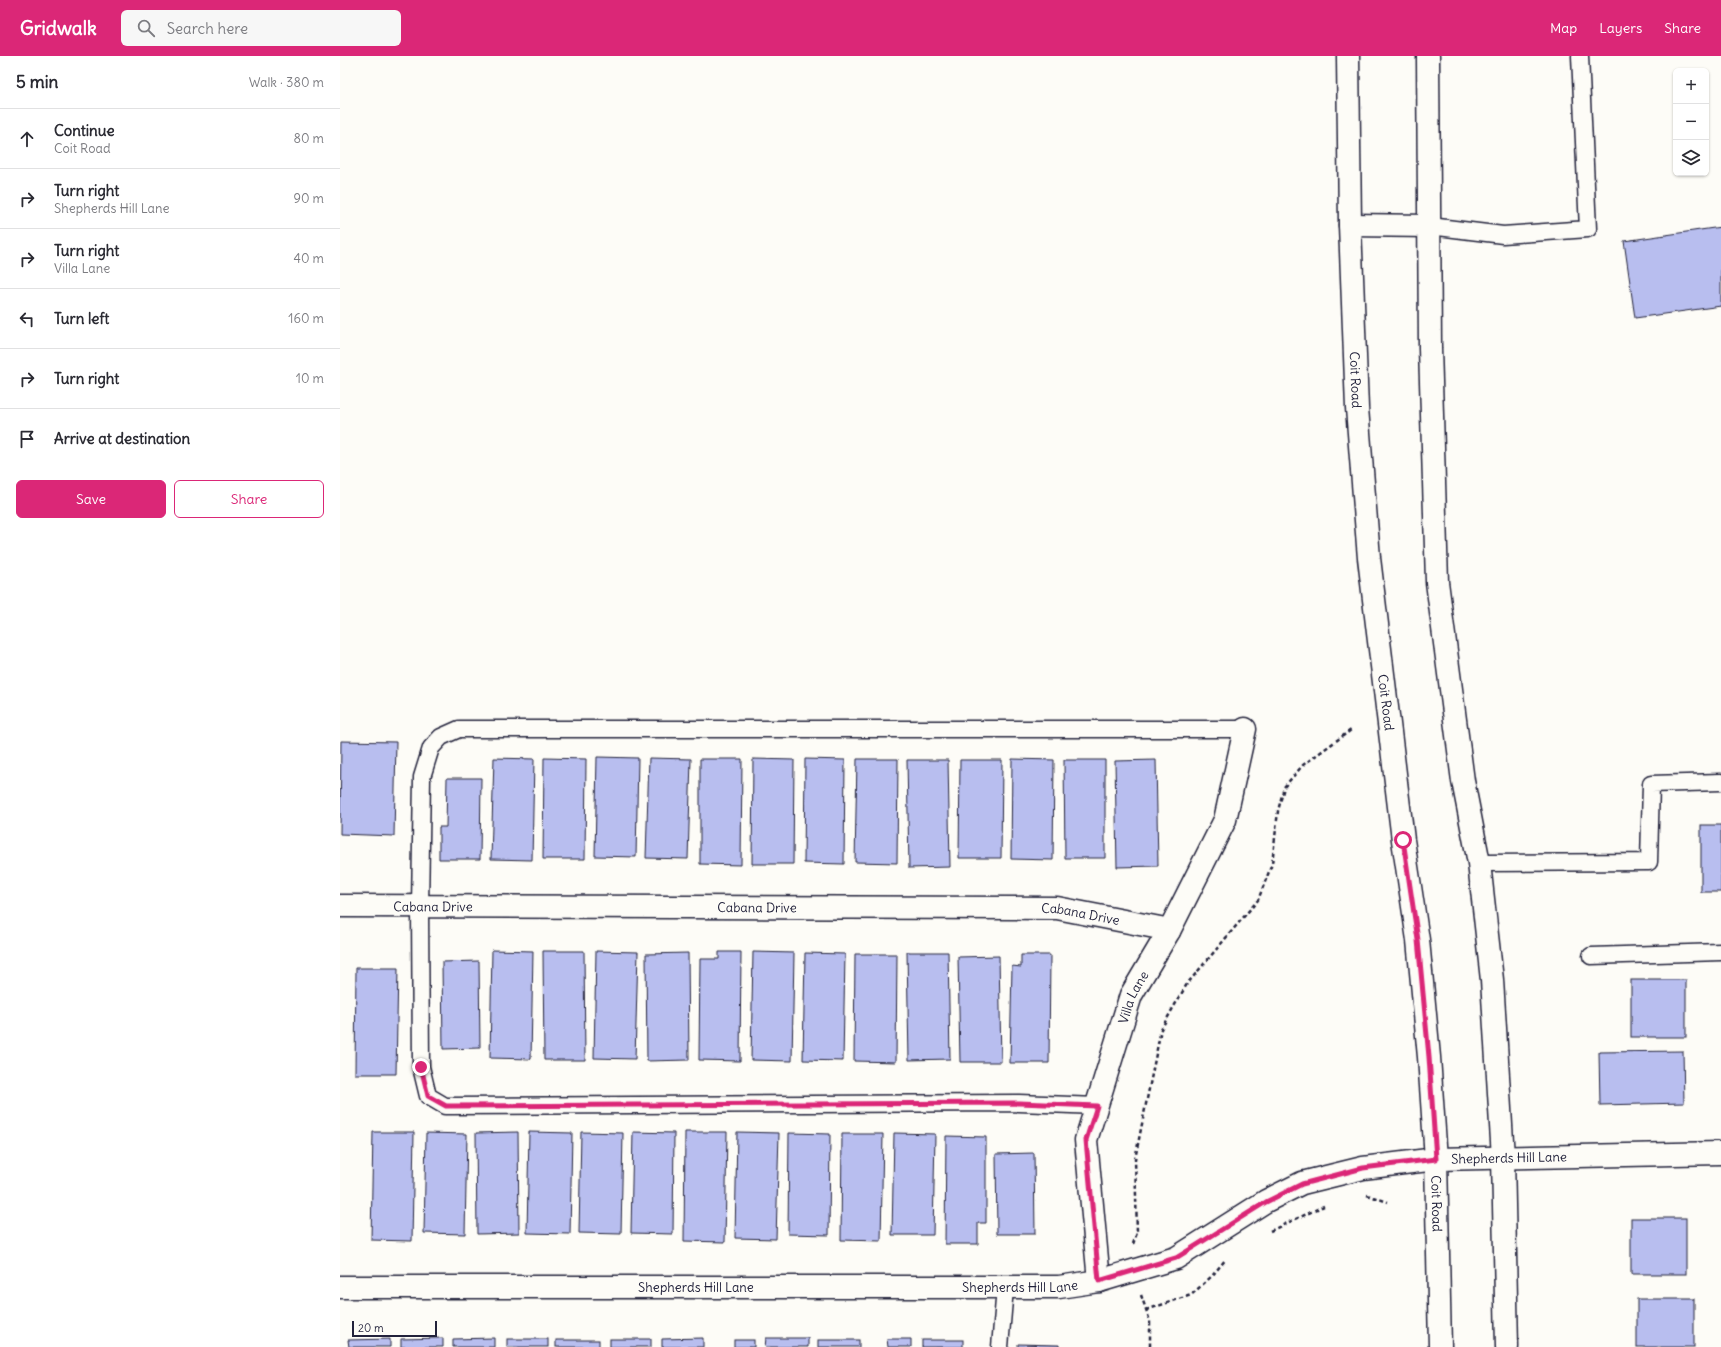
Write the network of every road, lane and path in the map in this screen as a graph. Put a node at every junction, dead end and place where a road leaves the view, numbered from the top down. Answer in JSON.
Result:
{"nodes":[{"id":1,"x":1348,"y":56,"type":"edge"},
{"id":2,"x":1428,"y":56,"type":"edge"},
{"id":3,"x":1580,"y":56,"type":"edge"},
{"id":4,"x":1350,"y":225,"type":"junction"},
{"id":5,"x":1430,"y":226,"type":"junction"},
{"id":6,"x":1245,"y":729,"type":"joint"},
{"id":7,"x":1351,"y":730,"type":"dead end"},
{"id":8,"x":1721,"y":782,"type":"edge"},
{"id":9,"x":1479,"y":863,"type":"junction"},
{"id":10,"x":342,"y":906,"type":"edge"},
{"id":11,"x":420,"y":906,"type":"junction"},
{"id":12,"x":1169,"y":931,"type":"junction"},
{"id":13,"x":1721,"y":952,"type":"edge"},
{"id":14,"x":1590,"y":956,"type":"dead end"},
{"id":15,"x":1097,"y":1106,"type":"junction"},
{"id":16,"x":1721,"y":1153,"type":"edge"},
{"id":17,"x":1503,"y":1157,"type":"junction"},
{"id":18,"x":1436,"y":1159,"type":"junction"},
{"id":19,"x":1361,"y":1196,"type":"dead end"},
{"id":20,"x":1388,"y":1202,"type":"dead end"},
{"id":21,"x":1328,"y":1204,"type":"dead end"},
{"id":22,"x":1268,"y":1232,"type":"dead end"},
{"id":23,"x":1230,"y":1254,"type":"dead end"},
{"id":24,"x":1134,"y":1272,"type":"junction"},
{"id":25,"x":1099,"y":1281,"type":"junction"},
{"id":26,"x":340,"y":1287,"type":"edge"},
{"id":27,"x":1005,"y":1288,"type":"junction"},
{"id":28,"x":1146,"y":1310,"type":"junction"},
{"id":29,"x":1000,"y":1347,"type":"edge"},
{"id":30,"x":1150,"y":1347,"type":"edge"},
{"id":31,"x":1440,"y":1347,"type":"edge"},
{"id":32,"x":1508,"y":1347,"type":"edge"}],
"edges":[{"from":1,"to":4,"type":"street","name":"Coit Road"},
{"from":2,"to":5,"type":"street"},
{"from":3,"to":5,"type":"lane"},
{"from":4,"to":5,"type":"street"},
{"from":4,"to":18,"type":"street","name":"Coit Road"},
{"from":5,"to":9,"type":"street"},
{"from":6,"to":11,"type":"lane"},
{"from":6,"to":12,"type":"street","name":"Villa Lane"},
{"from":7,"to":24,"type":"path"},
{"from":8,"to":9,"type":"lane"},
{"from":9,"to":17,"type":"street"},
{"from":10,"to":11,"type":"street","name":"Cabana Drive"},
{"from":11,"to":12,"type":"street","name":"Cabana Drive"},
{"from":11,"to":15,"type":"lane"},
{"from":12,"to":15,"type":"street","name":"Villa Lane"},
{"from":13,"to":14,"type":"lane"},
{"from":15,"to":25,"type":"street","name":"Villa Lane"},
{"from":16,"to":17,"type":"street","name":"Shepherds Hill Lane"},
{"from":17,"to":18,"type":"street","name":"Shepherds Hill Lane"},
{"from":17,"to":32,"type":"street"},
{"from":18,"to":24,"type":"street","name":"Shepherds Hill Lane"},
{"from":18,"to":31,"type":"street","name":"Coit Road"},
{"from":19,"to":20,"type":"path"},
{"from":21,"to":22,"type":"path"},
{"from":23,"to":28,"type":"path"},
{"from":24,"to":25,"type":"street","name":"Shepherds Hill Lane"},
{"from":24,"to":28,"type":"path"},
{"from":25,"to":27,"type":"street","name":"Shepherds Hill Lane"},
{"from":26,"to":27,"type":"street","name":"Shepherds Hill Lane"},
{"from":27,"to":29,"type":"lane"},
{"from":28,"to":30,"type":"path"}]}
